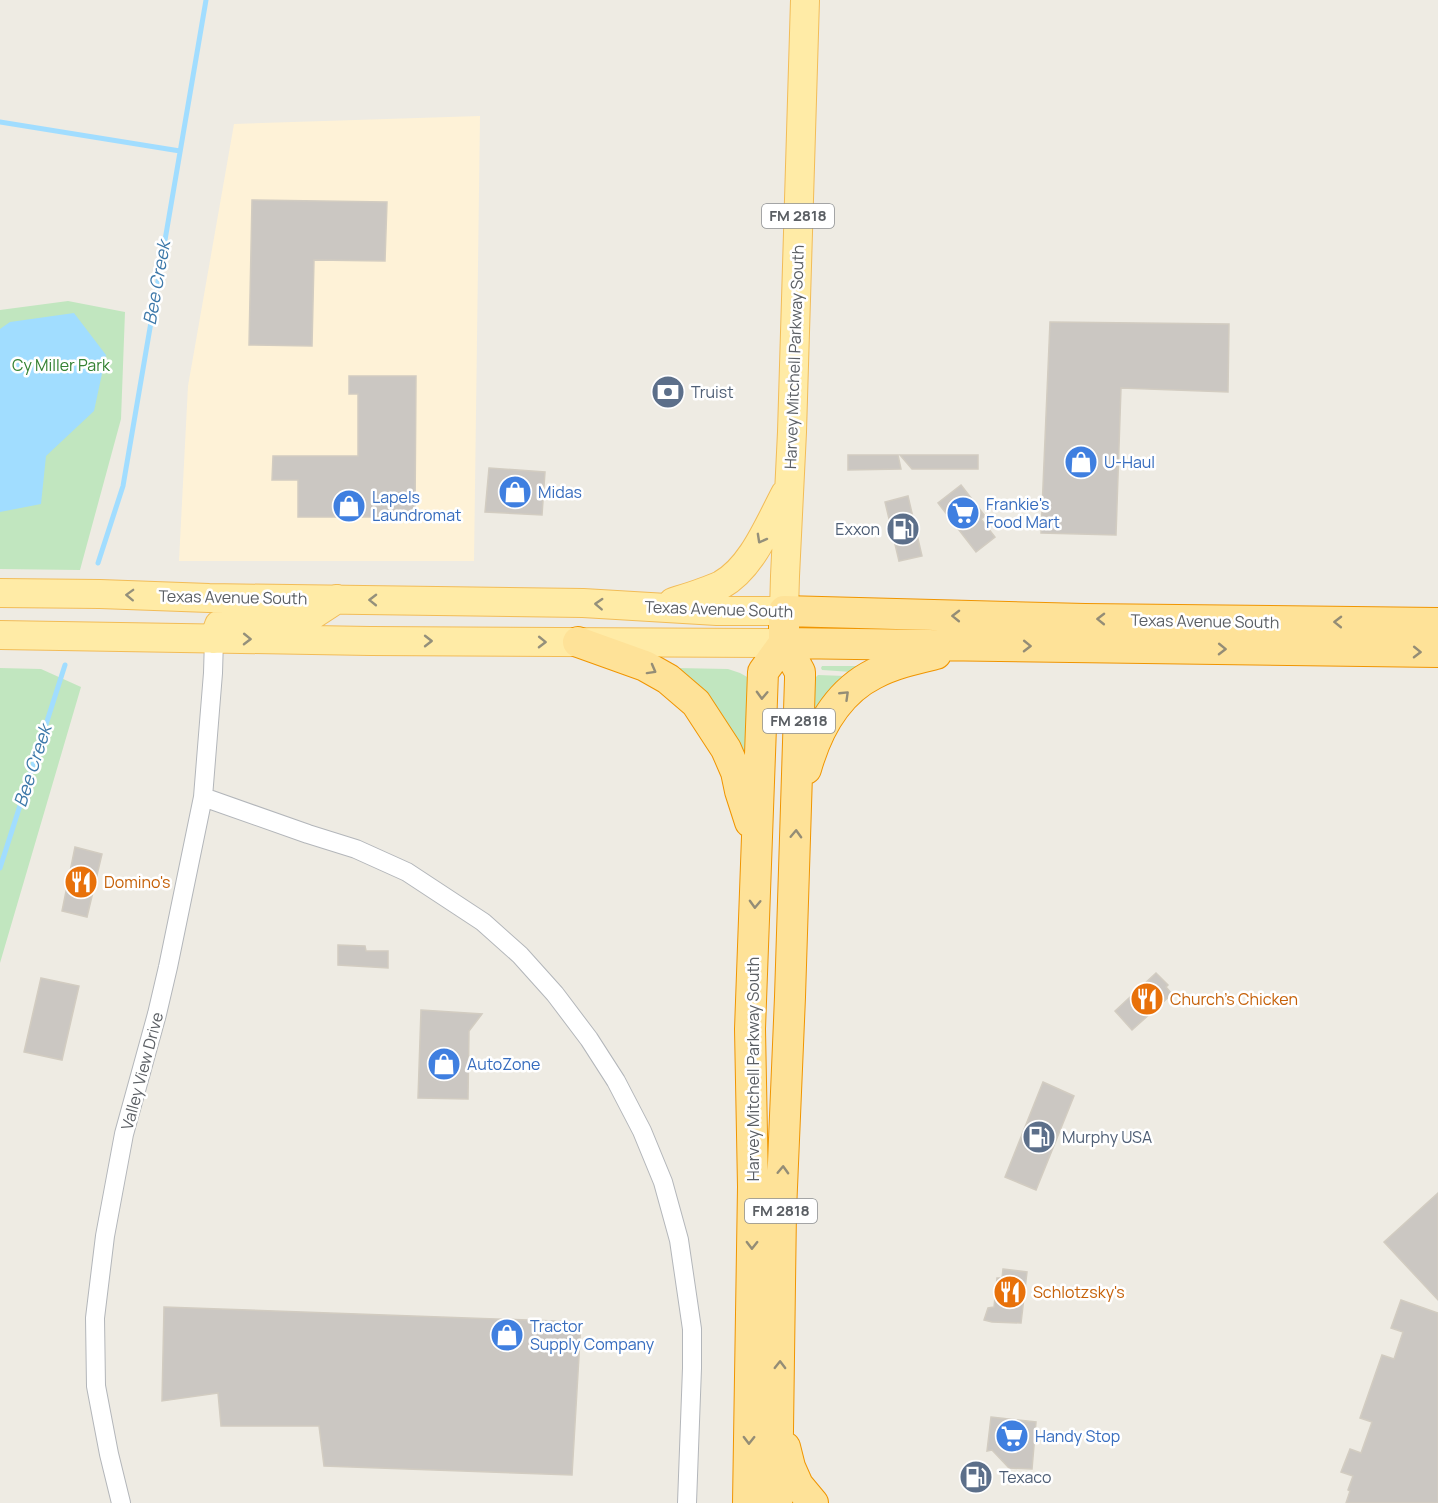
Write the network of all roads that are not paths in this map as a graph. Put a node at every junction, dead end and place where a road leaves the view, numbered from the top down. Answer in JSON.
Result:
{"nodes":[{"id":1,"x":805,"y":0,"type":"edge"},
{"id":2,"x":789,"y":487,"type":"junction"},
{"id":3,"x":0,"y":593,"type":"edge"},
{"id":4,"x":209,"y":598,"type":"junction"},
{"id":5,"x":337,"y":599,"type":"junction"},
{"id":6,"x":657,"y":607,"type":"junction"},
{"id":7,"x":784,"y":611,"type":"junction"},
{"id":8,"x":1438,"y":623,"type":"edge"},
{"id":9,"x":0,"y":635,"type":"edge"},
{"id":10,"x":61,"y":637,"type":"junction"},
{"id":11,"x":214,"y":639,"type":"junction"},
{"id":12,"x":578,"y":642,"type":"junction"},
{"id":13,"x":784,"y":643,"type":"junction"},
{"id":14,"x":969,"y":646,"type":"junction"},
{"id":15,"x":1438,"y":652,"type":"edge"},
{"id":16,"x":202,"y":797,"type":"junction"},
{"id":17,"x":797,"y":804,"type":"junction"},
{"id":18,"x":757,"y":846,"type":"junction"},
{"id":19,"x":779,"y":1424,"type":"junction"},
{"id":20,"x":121,"y":1503,"type":"edge"},
{"id":21,"x":687,"y":1503,"type":"edge"},
{"id":22,"x":748,"y":1503,"type":"edge"},
{"id":23,"x":777,"y":1503,"type":"edge"},
{"id":24,"x":813,"y":1503,"type":"edge"}],
"edges":[{"from":1,"to":2,"type":"main road","name":"Harvey Mitchell Parkway South","number":"FM 2818"},
{"from":2,"to":6,"type":"main road","one_way":true},
{"from":2,"to":7,"type":"main road","name":"Harvey Mitchell Parkway South","number":"FM 2818"},
{"from":4,"to":3,"type":"main road","name":"Texas Avenue South","one_way":true},
{"from":4,"to":5,"type":"main road","name":"Texas Avenue South"},
{"from":4,"to":10,"type":"main road"},
{"from":6,"to":5,"type":"main road","name":"Texas Avenue South","one_way":true},
{"from":5,"to":11,"type":"main road"},
{"from":6,"to":7,"type":"main road","name":"Texas Avenue South"},
{"from":8,"to":7,"type":"highway","name":"Texas Avenue South","one_way":true},
{"from":7,"to":13,"type":"highway","name":"Harvey Mitchell Parkway South","number":"FM 2818"},
{"from":9,"to":10,"type":"main road","name":"Texas Avenue South"},
{"from":10,"to":11,"type":"main road","name":"Texas Avenue South"},
{"from":11,"to":12,"type":"main road","name":"Texas Avenue South","one_way":true},
{"from":11,"to":16,"type":"street","name":"Valley View Drive"},
{"from":12,"to":13,"type":"main road","name":"Texas Avenue South"},
{"from":12,"to":18,"type":"highway","one_way":true},
{"from":13,"to":14,"type":"highway","name":"Texas Avenue South"},
{"from":13,"to":17,"type":"highway","name":"Harvey Mitchell Parkway South","number":"FM 2818"},
{"from":13,"to":18,"type":"highway","name":"Harvey Mitchell Parkway South","number":"FM 2818","one_way":true},
{"from":14,"to":15,"type":"highway","name":"Texas Avenue South","one_way":true},
{"from":17,"to":14,"type":"highway","one_way":true},
{"from":16,"to":20,"type":"street","name":"Valley View Drive"},
{"from":16,"to":21,"type":"street"},
{"from":19,"to":17,"type":"highway","name":"Harvey Mitchell Parkway South","number":"FM 2818","one_way":true},
{"from":18,"to":22,"type":"highway","name":"Harvey Mitchell Parkway South","number":"FM 2818","one_way":true},
{"from":19,"to":23,"type":"highway","name":"Harvey Mitchell Parkway South","number":"FM 2818"},
{"from":19,"to":24,"type":"highway"}]}
